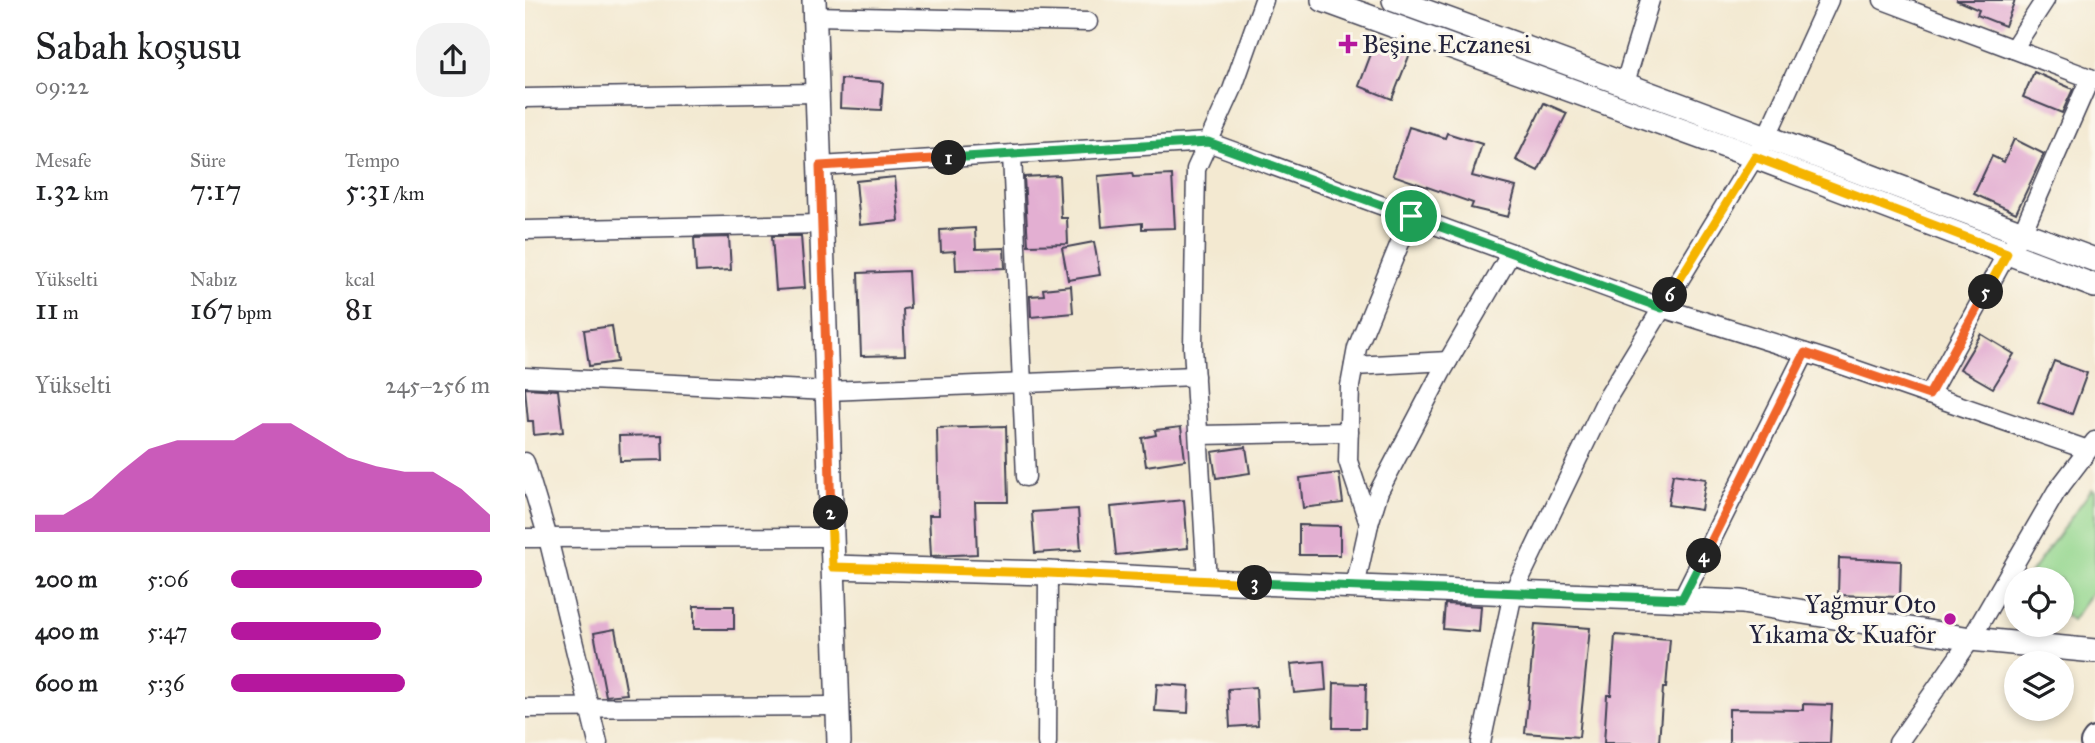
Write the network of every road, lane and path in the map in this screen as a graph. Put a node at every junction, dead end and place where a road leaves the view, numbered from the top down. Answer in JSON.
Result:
{"nodes":[{"id":1,"x":1264,"y":0,"type":"edge"},
{"id":2,"x":1323,"y":0,"type":"edge"},
{"id":3,"x":1394,"y":0,"type":"edge"},
{"id":4,"x":1650,"y":0,"type":"edge"},
{"id":5,"x":1829,"y":0,"type":"edge"},
{"id":6,"x":1883,"y":0,"type":"edge"},
{"id":7,"x":2045,"y":0,"type":"edge"},
{"id":8,"x":815,"y":8,"type":"edge"},
{"id":9,"x":1088,"y":23,"type":"dead end"},
{"id":10,"x":2013,"y":49,"type":"junction"},
{"id":11,"x":2092,"y":79,"type":"edge"},
{"id":12,"x":1625,"y":83,"type":"junction"},
{"id":13,"x":817,"y":93,"type":"junction"},
{"id":14,"x":525,"y":98,"type":"edge"},
{"id":15,"x":1208,"y":142,"type":"junction"},
{"id":16,"x":1761,"y":148,"type":"junction"},
{"id":17,"x":1012,"y":154,"type":"junction"},
{"id":18,"x":820,"y":166,"type":"junction"},
{"id":19,"x":1411,"y":216,"type":"junction"},
{"id":20,"x":822,"y":224,"type":"junction"},
{"id":21,"x":525,"y":230,"type":"edge"},
{"id":22,"x":2022,"y":233,"type":"junction"},
{"id":23,"x":1511,"y":253,"type":"junction"},
{"id":24,"x":2007,"y":253,"type":"junction"},
{"id":25,"x":2095,"y":260,"type":"edge"},
{"id":26,"x":2095,"y":286,"type":"edge"},
{"id":27,"x":1662,"y":308,"type":"junction"},
{"id":28,"x":1805,"y":353,"type":"junction"},
{"id":29,"x":1448,"y":361,"type":"junction"},
{"id":30,"x":1354,"y":366,"type":"junction"},
{"id":31,"x":1195,"y":376,"type":"junction"},
{"id":32,"x":525,"y":377,"type":"edge"},
{"id":33,"x":1023,"y":383,"type":"junction"},
{"id":34,"x":828,"y":391,"type":"junction"},
{"id":35,"x":1929,"y":395,"type":"junction"},
{"id":36,"x":1349,"y":432,"type":"junction"},
{"id":37,"x":1199,"y":435,"type":"junction"},
{"id":38,"x":2092,"y":445,"type":"edge"},
{"id":39,"x":525,"y":461,"type":"edge"},
{"id":40,"x":1026,"y":477,"type":"dead end"},
{"id":41,"x":1369,"y":524,"type":"junction"},
{"id":42,"x":832,"y":537,"type":"junction"},
{"id":43,"x":525,"y":538,"type":"edge"},
{"id":44,"x":548,"y":538,"type":"junction"},
{"id":45,"x":833,"y":567,"type":"junction"},
{"id":46,"x":1048,"y":573,"type":"junction"},
{"id":47,"x":1207,"y":581,"type":"junction"},
{"id":48,"x":1355,"y":587,"type":"junction"},
{"id":49,"x":1513,"y":593,"type":"junction"},
{"id":50,"x":1682,"y":599,"type":"junction"},
{"id":51,"x":1971,"y":639,"type":"junction"},
{"id":52,"x":2095,"y":652,"type":"edge"},
{"id":53,"x":837,"y":706,"type":"junction"},
{"id":54,"x":589,"y":707,"type":"junction"},
{"id":55,"x":525,"y":708,"type":"edge"},
{"id":56,"x":599,"y":743,"type":"edge"},
{"id":57,"x":838,"y":743,"type":"edge"},
{"id":58,"x":1048,"y":743,"type":"edge"},
{"id":59,"x":1481,"y":743,"type":"edge"},
{"id":60,"x":1898,"y":743,"type":"edge"}],
"edges":[{"from":1,"to":15,"type":"street"},
{"from":2,"to":16,"type":"street"},
{"from":3,"to":12,"type":"street"},
{"from":4,"to":12,"type":"street"},
{"from":5,"to":16,"type":"street"},
{"from":6,"to":10,"type":"street"},
{"from":7,"to":10,"type":"street"},
{"from":8,"to":9,"type":"street"},
{"from":8,"to":13,"type":"street"},
{"from":10,"to":11,"type":"street"},
{"from":11,"to":22,"type":"street"},
{"from":12,"to":16,"type":"street"},
{"from":13,"to":14,"type":"street"},
{"from":13,"to":18,"type":"street"},
{"from":15,"to":17,"type":"street"},
{"from":15,"to":19,"type":"street"},
{"from":15,"to":31,"type":"street"},
{"from":16,"to":22,"type":"street"},
{"from":16,"to":24,"type":"street"},
{"from":16,"to":27,"type":"street"},
{"from":17,"to":18,"type":"street"},
{"from":17,"to":33,"type":"street"},
{"from":18,"to":20,"type":"street"},
{"from":19,"to":23,"type":"street"},
{"from":19,"to":30,"type":"street"},
{"from":20,"to":21,"type":"street"},
{"from":20,"to":34,"type":"street"},
{"from":22,"to":24,"type":"street"},
{"from":22,"to":25,"type":"street"},
{"from":23,"to":27,"type":"street"},
{"from":23,"to":29,"type":"street"},
{"from":24,"to":26,"type":"street"},
{"from":24,"to":35,"type":"street"},
{"from":27,"to":28,"type":"street"},
{"from":27,"to":49,"type":"street"},
{"from":28,"to":35,"type":"street"},
{"from":28,"to":50,"type":"street"},
{"from":29,"to":30,"type":"street"},
{"from":29,"to":41,"type":"street"},
{"from":30,"to":36,"type":"street"},
{"from":31,"to":33,"type":"street"},
{"from":31,"to":37,"type":"street"},
{"from":32,"to":34,"type":"street"},
{"from":33,"to":34,"type":"street"},
{"from":33,"to":40,"type":"street"},
{"from":34,"to":42,"type":"street"},
{"from":35,"to":38,"type":"street"},
{"from":36,"to":37,"type":"street"},
{"from":36,"to":41,"type":"street"},
{"from":37,"to":47,"type":"street"},
{"from":38,"to":51,"type":"street"},
{"from":39,"to":44,"type":"street"},
{"from":41,"to":48,"type":"street"},
{"from":42,"to":44,"type":"street"},
{"from":42,"to":45,"type":"street"},
{"from":43,"to":44,"type":"street"},
{"from":44,"to":54,"type":"street"},
{"from":45,"to":46,"type":"street"},
{"from":45,"to":53,"type":"street"},
{"from":46,"to":47,"type":"street"},
{"from":46,"to":58,"type":"street"},
{"from":47,"to":48,"type":"street"},
{"from":48,"to":49,"type":"street"},
{"from":49,"to":50,"type":"street"},
{"from":49,"to":59,"type":"street"},
{"from":50,"to":51,"type":"street"},
{"from":51,"to":52,"type":"street"},
{"from":51,"to":60,"type":"street"},
{"from":53,"to":54,"type":"street"},
{"from":53,"to":57,"type":"street"},
{"from":54,"to":55,"type":"street"},
{"from":54,"to":56,"type":"street"}]}
